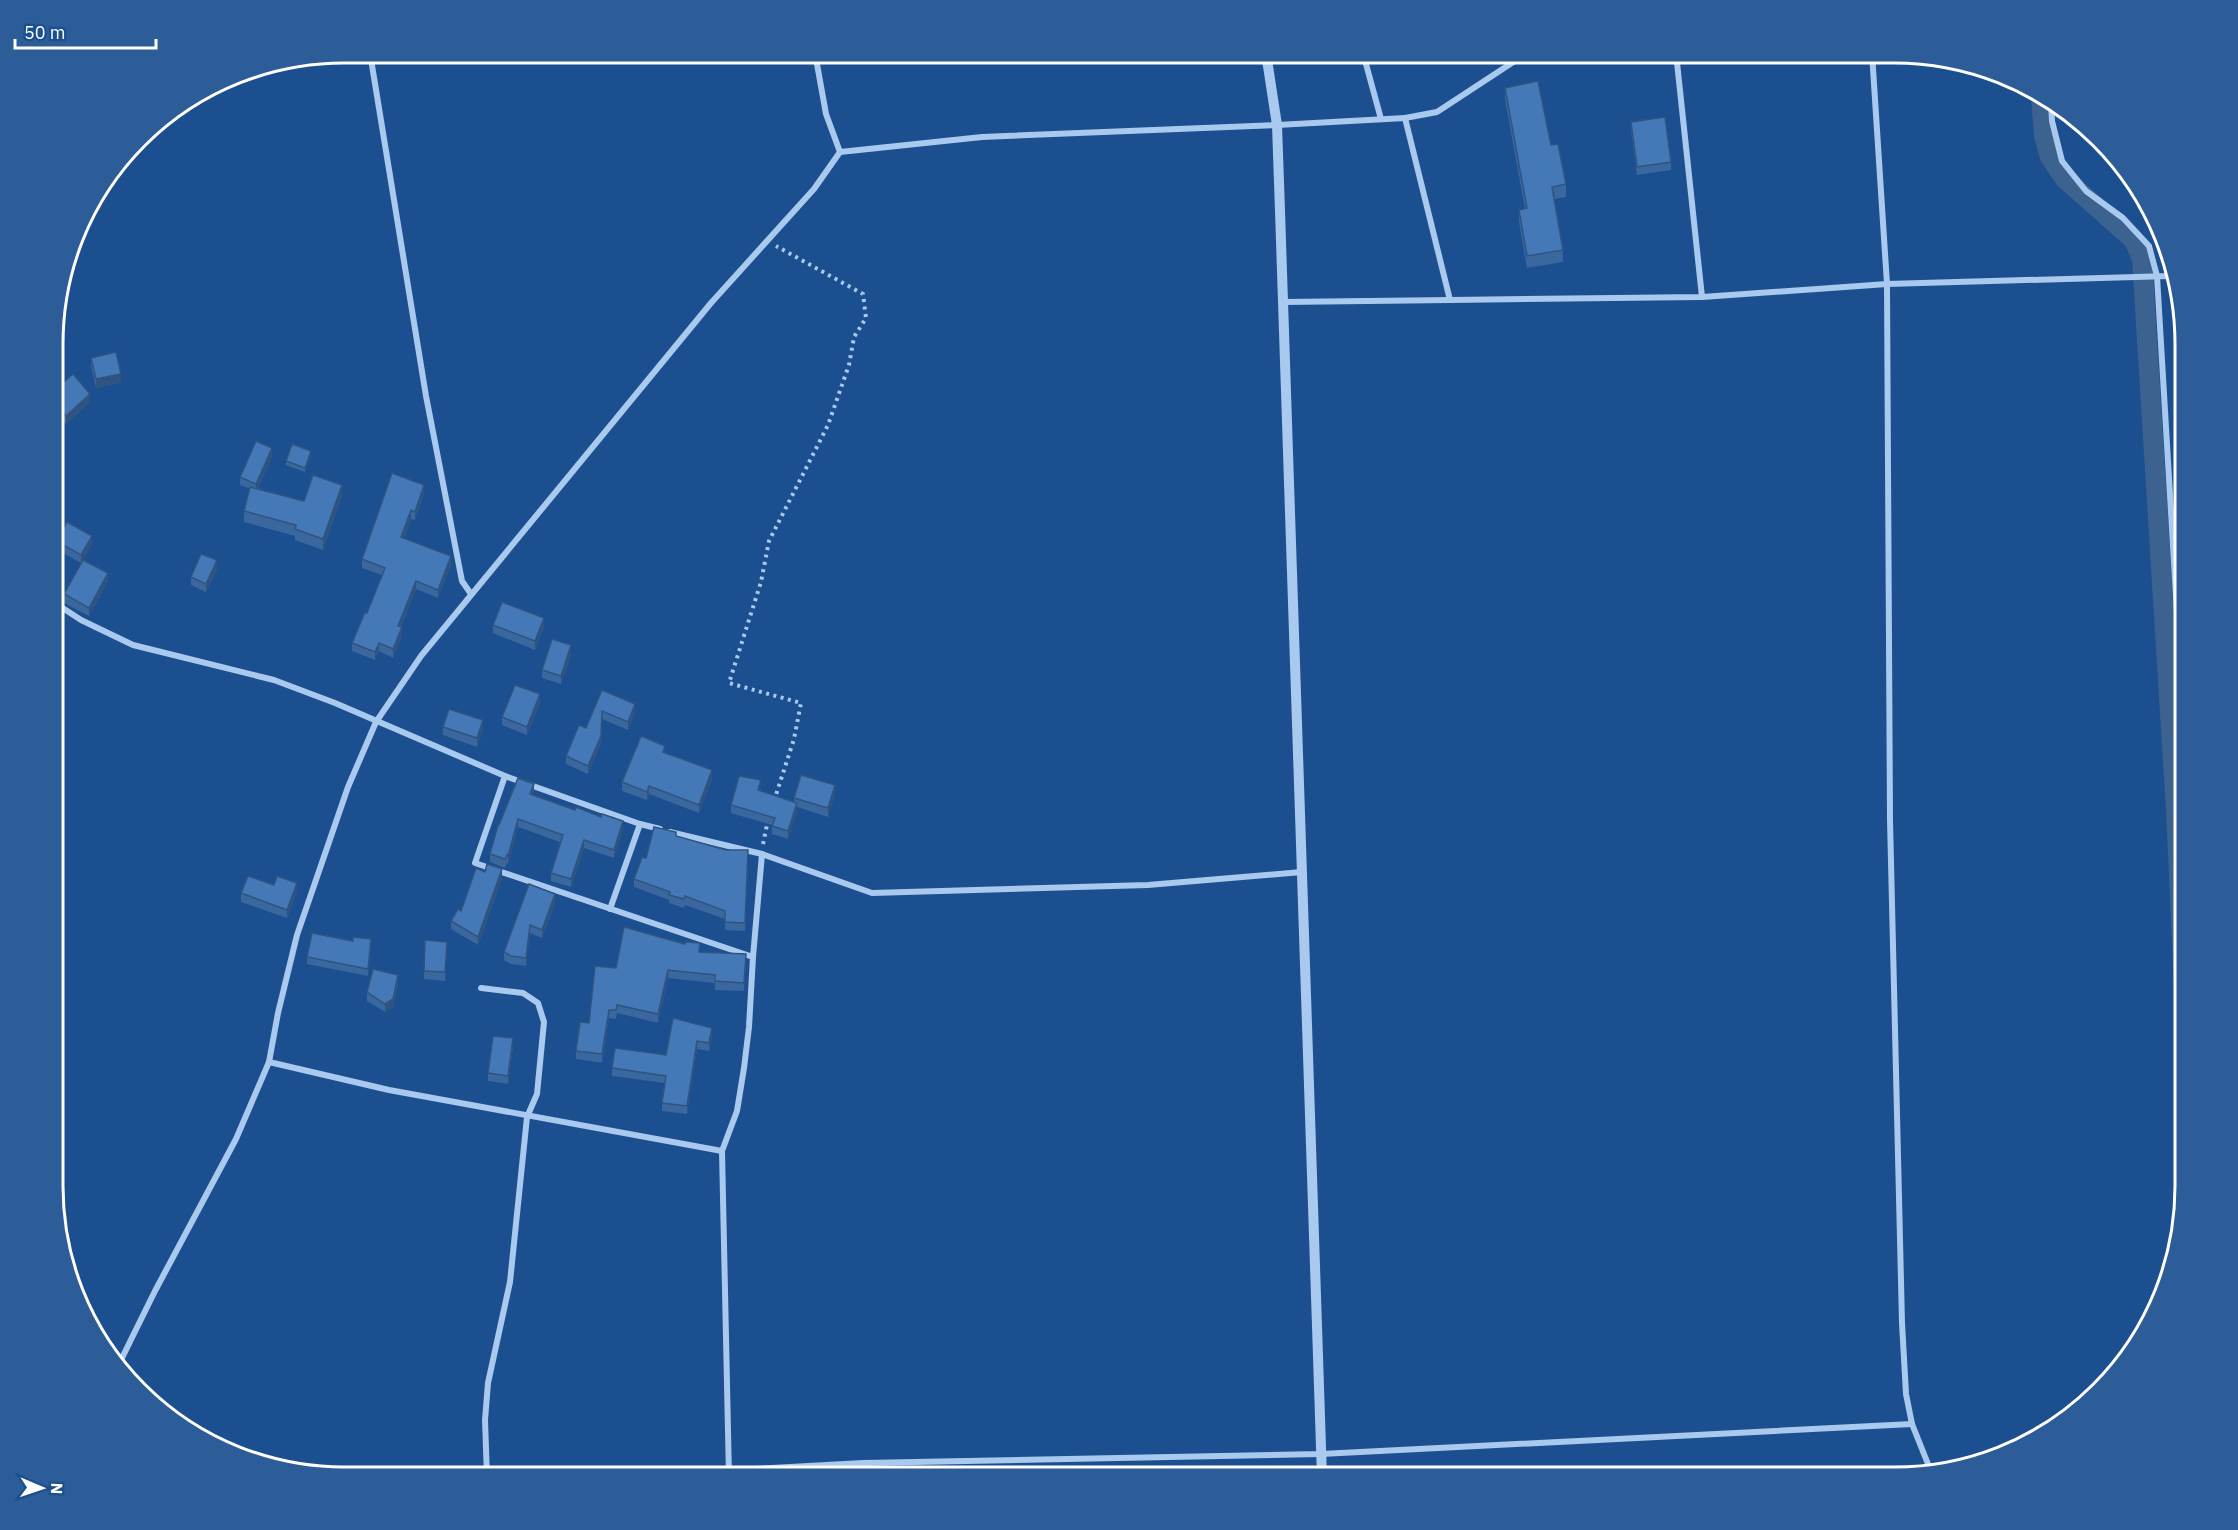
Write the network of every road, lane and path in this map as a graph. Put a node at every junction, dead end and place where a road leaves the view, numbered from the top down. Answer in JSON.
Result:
{"nodes":[{"id":1,"x":372,"y":63,"type":"edge"},
{"id":2,"x":818,"y":63,"type":"edge"},
{"id":3,"x":1267,"y":63,"type":"edge"},
{"id":4,"x":1366,"y":63,"type":"edge"},
{"id":5,"x":1512,"y":63,"type":"edge"},
{"id":6,"x":1677,"y":63,"type":"edge"},
{"id":7,"x":1873,"y":63,"type":"edge"},
{"id":8,"x":2051,"y":111,"type":"edge"},
{"id":9,"x":1405,"y":118,"type":"junction"},
{"id":10,"x":1381,"y":119,"type":"junction"},
{"id":11,"x":1276,"y":125,"type":"junction"},
{"id":12,"x":840,"y":152,"type":"junction"},
{"id":13,"x":768,"y":242,"type":"junction"},
{"id":14,"x":2154,"y":276,"type":"junction"},
{"id":15,"x":2166,"y":276,"type":"edge"},
{"id":16,"x":1887,"y":284,"type":"junction"},
{"id":17,"x":1702,"y":297,"type":"junction"},
{"id":18,"x":1450,"y":300,"type":"junction"},
{"id":19,"x":1284,"y":302,"type":"junction"},
{"id":20,"x":471,"y":594,"type":"junction"},
{"id":21,"x":2175,"y":596,"type":"edge"},
{"id":22,"x":63,"y":608,"type":"edge"},
{"id":23,"x":376,"y":722,"type":"junction"},
{"id":24,"x":505,"y":776,"type":"junction"},
{"id":25,"x":772,"y":808,"type":"edge"},
{"id":26,"x":768,"y":819,"type":"edge"},
{"id":27,"x":640,"y":824,"type":"junction"},
{"id":28,"x":762,"y":854,"type":"junction"},
{"id":29,"x":1302,"y":872,"type":"junction"},
{"id":30,"x":610,"y":909,"type":"junction"},
{"id":31,"x":753,"y":957,"type":"junction"},
{"id":32,"x":481,"y":988,"type":"dead end"},
{"id":33,"x":269,"y":1062,"type":"junction"},
{"id":34,"x":527,"y":1117,"type":"junction"},
{"id":35,"x":722,"y":1151,"type":"junction"},
{"id":36,"x":122,"y":1358,"type":"edge"},
{"id":37,"x":1912,"y":1424,"type":"junction"},
{"id":38,"x":1321,"y":1454,"type":"junction"},
{"id":39,"x":1928,"y":1465,"type":"edge"},
{"id":40,"x":487,"y":1467,"type":"edge"},
{"id":41,"x":729,"y":1467,"type":"edge"},
{"id":42,"x":814,"y":1467,"type":"edge"},
{"id":43,"x":1322,"y":1467,"type":"edge"}],
"edges":[{"from":1,"to":20,"type":"street"},
{"from":2,"to":12,"type":"street"},
{"from":3,"to":11,"type":"street"},
{"from":4,"to":10,"type":"street"},
{"from":5,"to":9,"type":"street"},
{"from":6,"to":17,"type":"street"},
{"from":7,"to":16,"type":"street"},
{"from":8,"to":14,"type":"street"},
{"from":9,"to":10,"type":"street"},
{"from":9,"to":18,"type":"street"},
{"from":10,"to":11,"type":"street"},
{"from":11,"to":12,"type":"street"},
{"from":11,"to":19,"type":"street"},
{"from":12,"to":13,"type":"street"},
{"from":13,"to":20,"type":"street"},
{"from":13,"to":25,"type":"path"},
{"from":14,"to":15,"type":"street"},
{"from":14,"to":16,"type":"street"},
{"from":14,"to":21,"type":"street"},
{"from":16,"to":17,"type":"street"},
{"from":16,"to":37,"type":"street"},
{"from":17,"to":18,"type":"street"},
{"from":18,"to":19,"type":"street"},
{"from":19,"to":29,"type":"street"},
{"from":20,"to":23,"type":"street"},
{"from":22,"to":23,"type":"street"},
{"from":23,"to":24,"type":"street"},
{"from":23,"to":33,"type":"street"},
{"from":24,"to":27,"type":"street"},
{"from":24,"to":30,"type":"street"},
{"from":26,"to":28,"type":"path"},
{"from":27,"to":28,"type":"street"},
{"from":27,"to":30,"type":"street"},
{"from":28,"to":29,"type":"street"},
{"from":28,"to":31,"type":"street"},
{"from":29,"to":38,"type":"street"},
{"from":30,"to":31,"type":"street"},
{"from":31,"to":35,"type":"street"},
{"from":32,"to":34,"type":"street"},
{"from":33,"to":34,"type":"street"},
{"from":33,"to":36,"type":"street"},
{"from":34,"to":35,"type":"street"},
{"from":34,"to":40,"type":"street"},
{"from":35,"to":41,"type":"street"},
{"from":37,"to":38,"type":"street"},
{"from":37,"to":39,"type":"street"},
{"from":38,"to":42,"type":"street"},
{"from":38,"to":43,"type":"street"}]}
